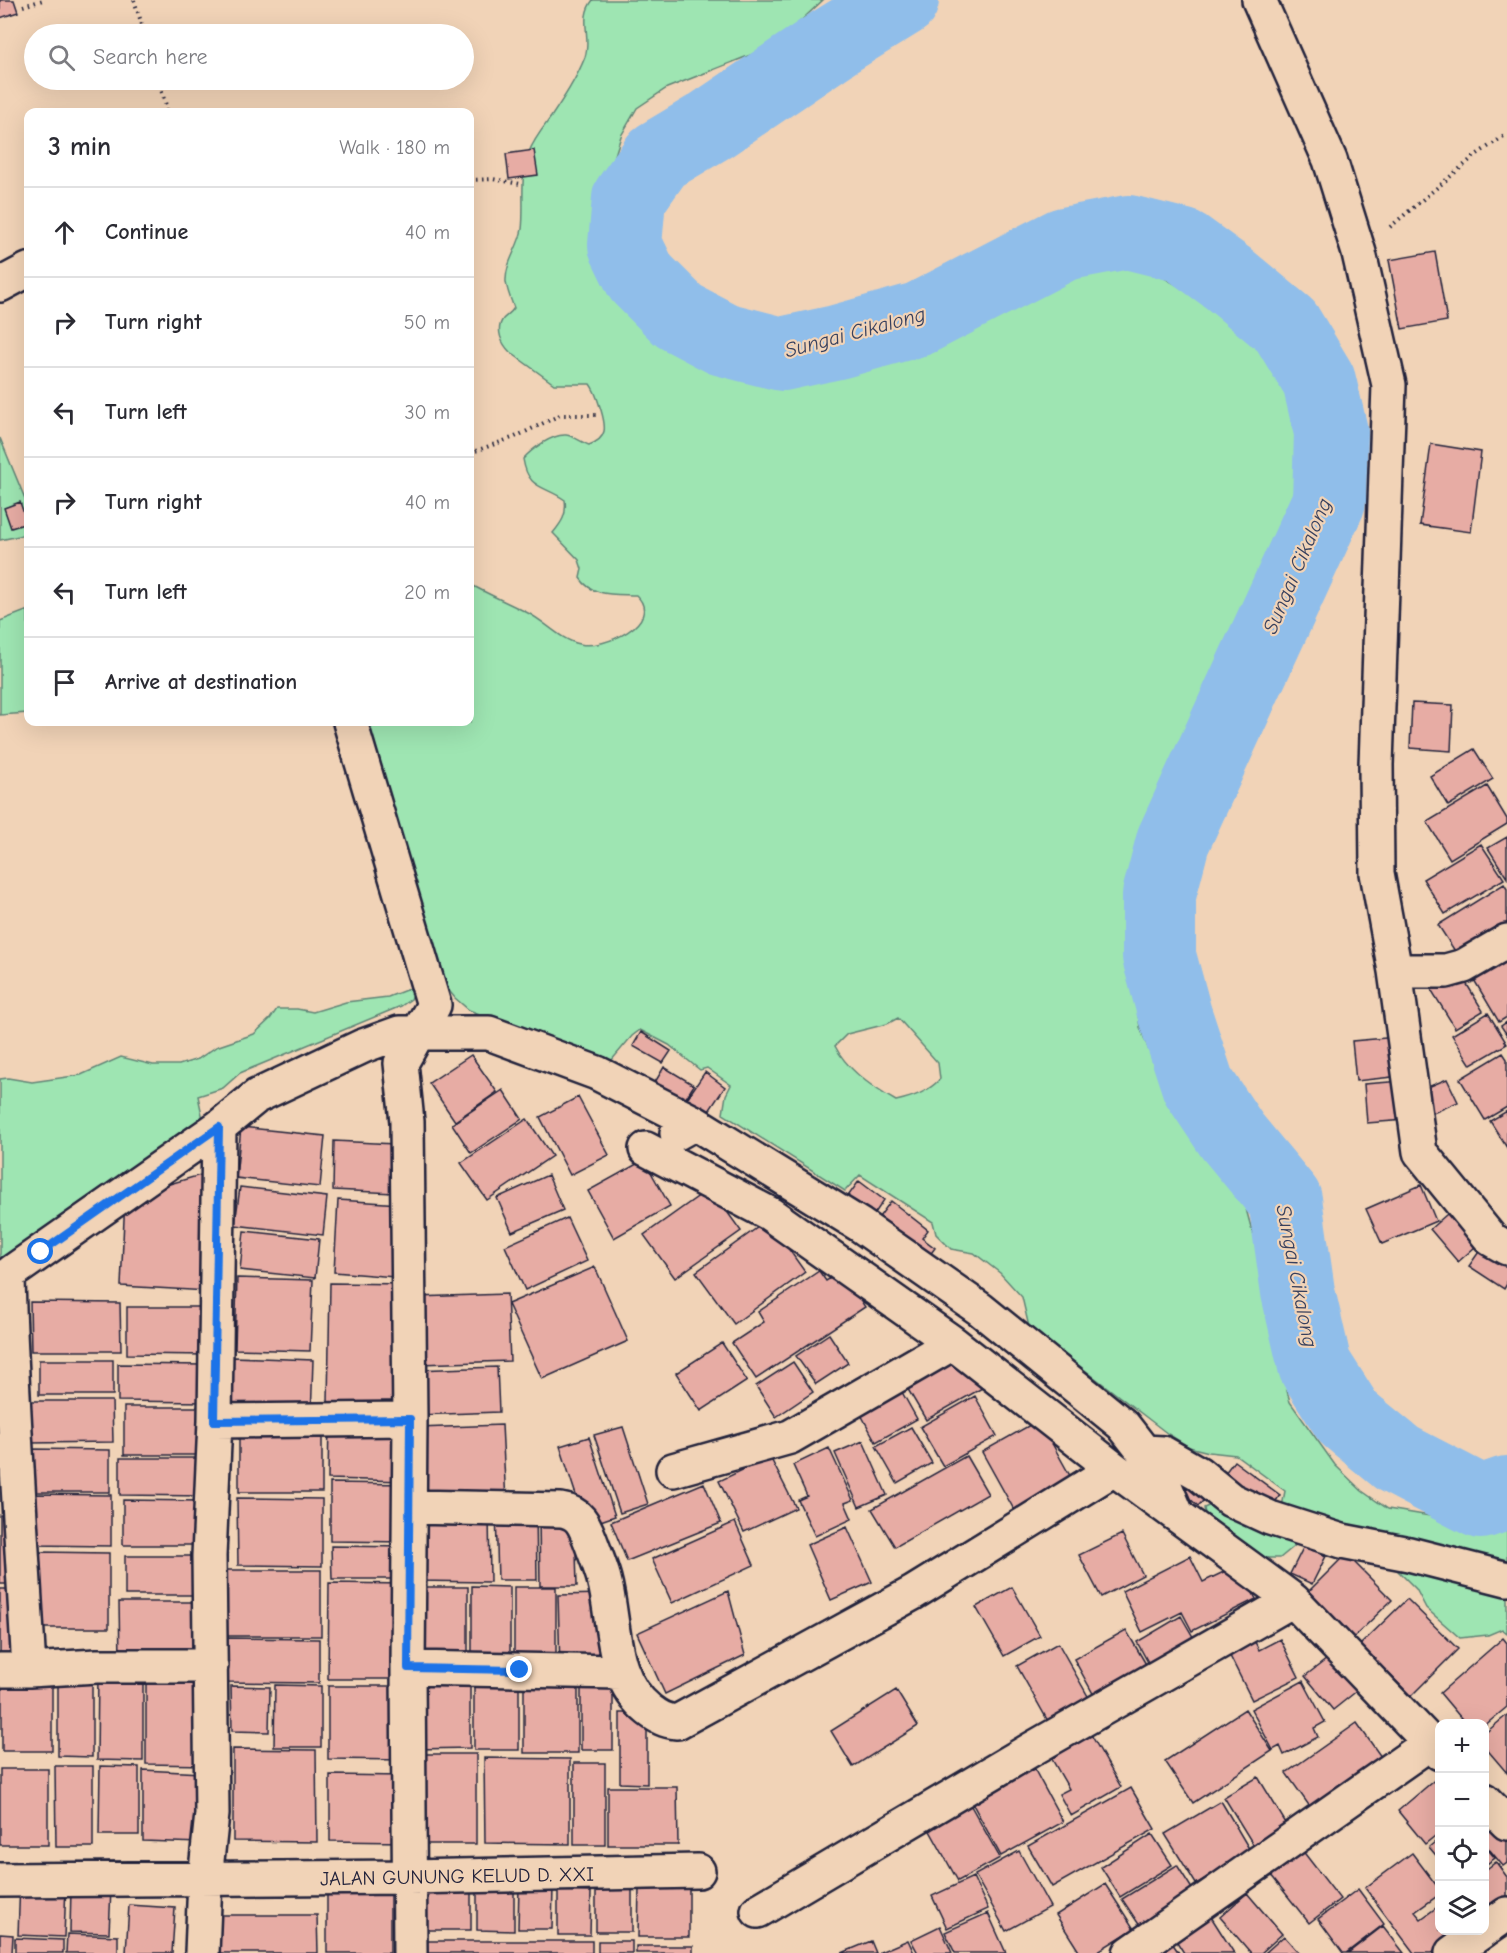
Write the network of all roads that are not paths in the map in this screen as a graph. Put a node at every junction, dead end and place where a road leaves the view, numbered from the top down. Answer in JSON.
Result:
{"nodes":[{"id":1,"x":1259,"y":0,"type":"edge"},
{"id":2,"x":24,"y":272,"type":"edge"},
{"id":3,"x":0,"y":285,"type":"edge"},
{"id":4,"x":351,"y":726,"type":"edge"},
{"id":5,"x":1507,"y":941,"type":"edge"},
{"id":6,"x":1395,"y":971,"type":"junction"},
{"id":7,"x":416,"y":1033,"type":"junction"},
{"id":8,"x":695,"y":1123,"type":"junction"},
{"id":9,"x":219,"y":1127,"type":"junction"},
{"id":10,"x":1507,"y":1248,"type":"edge"},
{"id":11,"x":953,"y":1343,"type":"junction"},
{"id":12,"x":410,"y":1419,"type":"junction"},
{"id":13,"x":214,"y":1421,"type":"junction"},
{"id":14,"x":1144,"y":1452,"type":"junction"},
{"id":15,"x":1114,"y":1469,"type":"junction"},
{"id":16,"x":673,"y":1470,"type":"dead end"},
{"id":17,"x":10,"y":1501,"type":"edge"},
{"id":18,"x":410,"y":1507,"type":"junction"},
{"id":19,"x":1177,"y":1514,"type":"junction"},
{"id":20,"x":1507,"y":1579,"type":"edge"},
{"id":21,"x":1293,"y":1600,"type":"junction"},
{"id":22,"x":212,"y":1666,"type":"junction"},
{"id":23,"x":408,"y":1668,"type":"junction"},
{"id":24,"x":14,"y":1670,"type":"edge"},
{"id":25,"x":621,"y":1672,"type":"junction"},
{"id":26,"x":1435,"y":1748,"type":"edge"},
{"id":27,"x":1489,"y":1804,"type":"edge"},
{"id":28,"x":1507,"y":1823,"type":"edge"},
{"id":29,"x":698,"y":1871,"type":"dead end"},
{"id":30,"x":409,"y":1877,"type":"junction"},
{"id":31,"x":211,"y":1879,"type":"junction"},
{"id":32,"x":0,"y":1880,"type":"edge"},
{"id":33,"x":758,"y":1911,"type":"dead end"},
{"id":34,"x":1507,"y":1914,"type":"edge"},
{"id":35,"x":1489,"y":1927,"type":"edge"},
{"id":36,"x":1477,"y":1935,"type":"edge"},
{"id":37,"x":202,"y":1953,"type":"edge"},
{"id":38,"x":410,"y":1953,"type":"edge"},
{"id":39,"x":1130,"y":1953,"type":"edge"},
{"id":40,"x":1452,"y":1953,"type":"edge"}],
"edges":[{"from":1,"to":6,"type":"street"},
{"from":2,"to":3,"type":"street"},
{"from":4,"to":7,"type":"street"},
{"from":5,"to":6,"type":"street"},
{"from":6,"to":10,"type":"street"},
{"from":7,"to":8,"type":"street"},
{"from":7,"to":9,"type":"street"},
{"from":7,"to":12,"type":"street"},
{"from":8,"to":11,"type":"street"},
{"from":8,"to":14,"type":"street"},
{"from":9,"to":13,"type":"street"},
{"from":9,"to":17,"type":"street"},
{"from":11,"to":15,"type":"street"},
{"from":11,"to":16,"type":"street"},
{"from":12,"to":13,"type":"street"},
{"from":12,"to":18,"type":"street"},
{"from":13,"to":22,"type":"street"},
{"from":14,"to":19,"type":"street"},
{"from":14,"to":20,"type":"street"},
{"from":15,"to":19,"type":"street"},
{"from":15,"to":25,"type":"street"},
{"from":17,"to":24,"type":"street"},
{"from":18,"to":23,"type":"street"},
{"from":18,"to":25,"type":"street"},
{"from":19,"to":21,"type":"street"},
{"from":21,"to":26,"type":"street"},
{"from":21,"to":33,"type":"street"},
{"from":22,"to":24,"type":"street"},
{"from":22,"to":31,"type":"street"},
{"from":23,"to":25,"type":"street"},
{"from":23,"to":30,"type":"street"},
{"from":26,"to":39,"type":"street"},
{"from":27,"to":28,"type":"street"},
{"from":29,"to":30,"type":"street","name":"JALAN GUNUNG KELUD D. XXI"},
{"from":30,"to":31,"type":"street","name":"JALAN GUNUNG KELUD D. XXI"},
{"from":30,"to":38,"type":"street"},
{"from":31,"to":32,"type":"street","name":"JALAN GUNUNG KELUD D. XXI"},
{"from":31,"to":37,"type":"street"},
{"from":34,"to":35,"type":"street"},
{"from":36,"to":40,"type":"street"}]}
